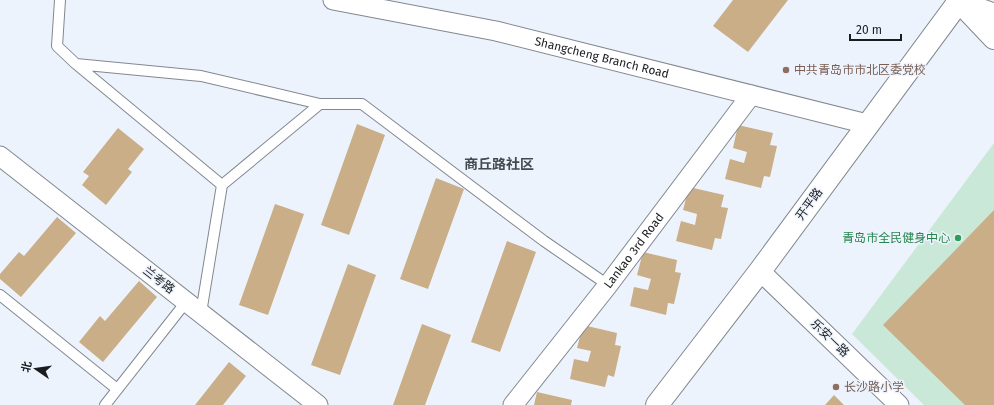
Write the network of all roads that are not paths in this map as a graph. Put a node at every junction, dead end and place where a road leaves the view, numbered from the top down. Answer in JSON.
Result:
{"nodes":[{"id":1,"x":60,"y":0,"type":"edge"},
{"id":2,"x":333,"y":0,"type":"edge"},
{"id":3,"x":960,"y":0,"type":"edge"},
{"id":4,"x":994,"y":13,"type":"edge"},
{"id":5,"x":994,"y":38,"type":"edge"},
{"id":6,"x":76,"y":64,"type":"junction"},
{"id":7,"x":751,"y":95,"type":"junction"},
{"id":8,"x":320,"y":104,"type":"junction"},
{"id":9,"x":867,"y":124,"type":"junction"},
{"id":10,"x":0,"y":156,"type":"edge"},
{"id":11,"x":222,"y":185,"type":"junction"},
{"id":12,"x":760,"y":271,"type":"junction"},
{"id":13,"x":608,"y":285,"type":"junction"},
{"id":14,"x":0,"y":295,"type":"edge"},
{"id":15,"x":193,"y":307,"type":"junction"},
{"id":16,"x":117,"y":389,"type":"junction"},
{"id":17,"x":105,"y":405,"type":"edge"},
{"id":18,"x":318,"y":405,"type":"edge"},
{"id":19,"x":513,"y":405,"type":"edge"},
{"id":20,"x":657,"y":405,"type":"edge"},
{"id":21,"x":899,"y":405,"type":"edge"}],
"edges":[{"from":1,"to":6,"type":"lane"},
{"from":2,"to":7,"type":"street","name":"Shangcheng Branch Road"},
{"from":3,"to":4,"type":"street"},
{"from":3,"to":5,"type":"street"},
{"from":3,"to":9,"type":"street","name":"开平路"},
{"from":6,"to":8,"type":"lane"},
{"from":6,"to":11,"type":"lane"},
{"from":7,"to":9,"type":"street","name":"Shangcheng Branch Road"},
{"from":7,"to":13,"type":"street","name":"Lankao 3rd Road"},
{"from":8,"to":11,"type":"lane"},
{"from":8,"to":13,"type":"lane"},
{"from":9,"to":12,"type":"street","name":"开平路"},
{"from":10,"to":15,"type":"street","name":"兰考路"},
{"from":11,"to":15,"type":"lane"},
{"from":12,"to":20,"type":"street","name":"开平路"},
{"from":12,"to":21,"type":"street","name":"乐安一路"},
{"from":13,"to":19,"type":"street","name":"Lankao 3rd Road"},
{"from":14,"to":16,"type":"lane"},
{"from":15,"to":16,"type":"lane"},
{"from":15,"to":18,"type":"street","name":"兰考路"},
{"from":16,"to":17,"type":"lane"}]}
